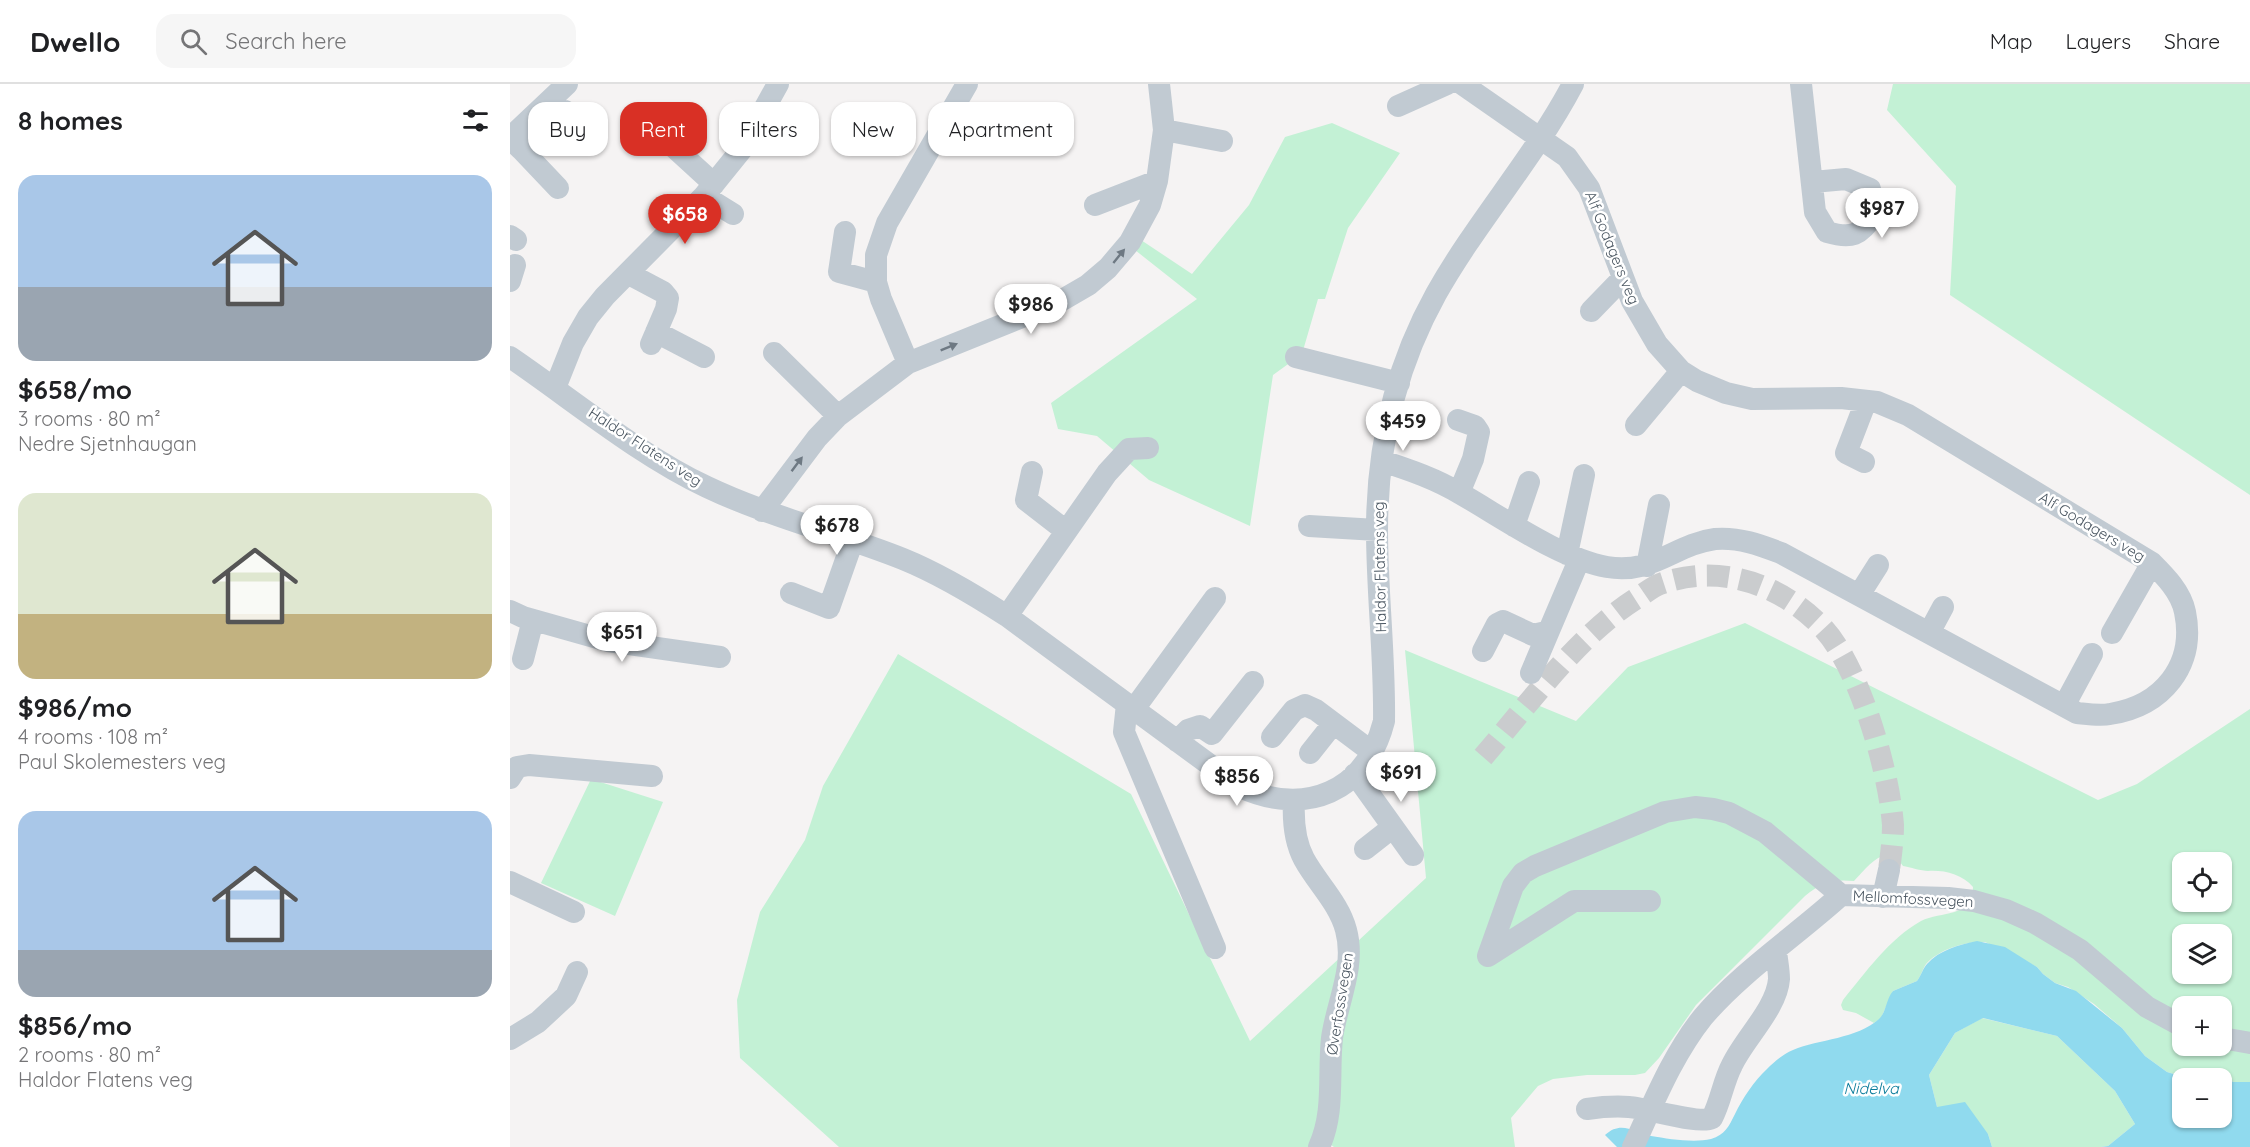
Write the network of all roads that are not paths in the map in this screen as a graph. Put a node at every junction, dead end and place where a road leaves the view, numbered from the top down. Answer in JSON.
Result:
{"nodes":[{"id":1,"x":567,"y":84,"type":"edge"},
{"id":2,"x":778,"y":84,"type":"edge"},
{"id":3,"x":967,"y":84,"type":"edge"},
{"id":4,"x":1159,"y":84,"type":"edge"},
{"id":5,"x":1447,"y":84,"type":"edge"},
{"id":6,"x":1462,"y":84,"type":"edge"},
{"id":7,"x":1573,"y":84,"type":"edge"},
{"id":8,"x":1802,"y":84,"type":"edge"},
{"id":9,"x":1487,"y":91,"type":"edge"},
{"id":10,"x":768,"y":102,"type":"edge"},
{"id":11,"x":957,"y":102,"type":"edge"},
{"id":12,"x":1398,"y":106,"type":"dead end"},
{"id":13,"x":1164,"y":130,"type":"junction"},
{"id":14,"x":1541,"y":138,"type":"junction"},
{"id":15,"x":1222,"y":141,"type":"dead end"},
{"id":16,"x":514,"y":142,"type":"edge"},
{"id":17,"x":928,"y":152,"type":"edge"},
{"id":18,"x":677,"y":156,"type":"edge"},
{"id":19,"x":736,"y":156,"type":"edge"},
{"id":20,"x":1157,"y":182,"type":"junction"},
{"id":21,"x":1813,"y":182,"type":"dead end"},
{"id":22,"x":558,"y":188,"type":"dead end"},
{"id":23,"x":709,"y":190,"type":"junction"},
{"id":24,"x":1095,"y":205,"type":"dead end"},
{"id":25,"x":733,"y":214,"type":"dead end"},
{"id":26,"x":845,"y":232,"type":"dead end"},
{"id":27,"x":629,"y":274,"type":"junction"},
{"id":28,"x":1623,"y":278,"type":"junction"},
{"id":29,"x":876,"y":282,"type":"junction"},
{"id":30,"x":1591,"y":311,"type":"dead end"},
{"id":31,"x":774,"y":353,"type":"dead end"},
{"id":32,"x":510,"y":357,"type":"edge"},
{"id":33,"x":704,"y":357,"type":"dead end"},
{"id":34,"x":1296,"y":357,"type":"dead end"},
{"id":35,"x":908,"y":363,"type":"junction"},
{"id":36,"x":1681,"y":371,"type":"junction"},
{"id":37,"x":1399,"y":383,"type":"junction"},
{"id":38,"x":555,"y":387,"type":"junction"},
{"id":39,"x":1866,"y":401,"type":"junction"},
{"id":40,"x":838,"y":416,"type":"junction"},
{"id":41,"x":1458,"y":420,"type":"dead end"},
{"id":42,"x":1636,"y":425,"type":"dead end"},
{"id":43,"x":1148,"y":448,"type":"dead end"},
{"id":44,"x":1382,"y":461,"type":"junction"},
{"id":45,"x":1864,"y":462,"type":"dead end"},
{"id":46,"x":1032,"y":472,"type":"dead end"},
{"id":47,"x":1584,"y":475,"type":"dead end"},
{"id":48,"x":1529,"y":482,"type":"dead end"},
{"id":49,"x":1459,"y":493,"type":"junction"},
{"id":50,"x":1659,"y":505,"type":"dead end"},
{"id":51,"x":762,"y":511,"type":"junction"},
{"id":52,"x":1309,"y":525,"type":"dead end"},
{"id":53,"x":1514,"y":526,"type":"junction"},
{"id":54,"x":1377,"y":530,"type":"junction"},
{"id":55,"x":1066,"y":531,"type":"junction"},
{"id":56,"x":853,"y":540,"type":"junction"},
{"id":57,"x":1573,"y":557,"type":"junction"},
{"id":58,"x":2152,"y":563,"type":"junction"},
{"id":59,"x":1878,"y":565,"type":"dead end"},
{"id":60,"x":1647,"y":566,"type":"junction"},
{"id":61,"x":791,"y":593,"type":"dead end"},
{"id":62,"x":1859,"y":595,"type":"junction"},
{"id":63,"x":1215,"y":598,"type":"dead end"},
{"id":64,"x":1943,"y":607,"type":"dead end"},
{"id":65,"x":510,"y":611,"type":"edge"},
{"id":66,"x":1007,"y":616,"type":"junction"},
{"id":67,"x":533,"y":620,"type":"junction"},
{"id":68,"x":1546,"y":632,"type":"junction"},
{"id":69,"x":1929,"y":633,"type":"junction"},
{"id":70,"x":2112,"y":633,"type":"dead end"},
{"id":71,"x":1483,"y":651,"type":"dead end"},
{"id":72,"x":2092,"y":654,"type":"dead end"},
{"id":73,"x":720,"y":657,"type":"dead end"},
{"id":74,"x":523,"y":659,"type":"dead end"},
{"id":75,"x":1531,"y":673,"type":"dead end"},
{"id":76,"x":1253,"y":682,"type":"dead end"},
{"id":77,"x":2064,"y":706,"type":"junction"},
{"id":78,"x":1130,"y":707,"type":"junction"},
{"id":79,"x":1333,"y":724,"type":"junction"},
{"id":80,"x":1272,"y":737,"type":"dead end"},
{"id":81,"x":1177,"y":741,"type":"junction"},
{"id":82,"x":1372,"y":752,"type":"junction"},
{"id":83,"x":1310,"y":753,"type":"dead end"},
{"id":84,"x":1355,"y":774,"type":"junction"},
{"id":85,"x":652,"y":776,"type":"dead end"},
{"id":86,"x":510,"y":778,"type":"edge"},
{"id":87,"x":1294,"y":801,"type":"junction"},
{"id":88,"x":1393,"y":827,"type":"junction"},
{"id":89,"x":1365,"y":849,"type":"dead end"},
{"id":90,"x":1413,"y":855,"type":"dead end"},
{"id":91,"x":1888,"y":870,"type":"tunnel mouth"},
{"id":92,"x":510,"y":882,"type":"edge"},
{"id":93,"x":1841,"y":895,"type":"junction"},
{"id":94,"x":1883,"y":897,"type":"junction"},
{"id":95,"x":1650,"y":901,"type":"dead end"},
{"id":96,"x":574,"y":912,"type":"dead end"},
{"id":97,"x":1215,"y":948,"type":"dead end"},
{"id":98,"x":1776,"y":951,"type":"junction"},
{"id":99,"x":578,"y":972,"type":"dead end"},
{"id":100,"x":2172,"y":1021,"type":"edge"},
{"id":101,"x":510,"y":1039,"type":"edge"},
{"id":102,"x":2232,"y":1040,"type":"edge"},
{"id":103,"x":2250,"y":1043,"type":"edge"},
{"id":104,"x":1587,"y":1109,"type":"dead end"},
{"id":105,"x":1648,"y":1114,"type":"junction"},
{"id":106,"x":1319,"y":1147,"type":"edge"},
{"id":107,"x":1633,"y":1147,"type":"edge"}],
"edges":[{"from":1,"to":16,"type":"street"},
{"from":2,"to":10,"type":"street"},
{"from":3,"to":11,"type":"street"},
{"from":4,"to":13,"type":"street"},
{"from":5,"to":12,"type":"street"},
{"from":6,"to":9,"type":"street","name":"Alf Godagers veg"},
{"from":7,"to":14,"type":"street","name":"Haldor Flatens veg"},
{"from":8,"to":21,"type":"street"},
{"from":9,"to":14,"type":"street","name":"Alf Godagers veg"},
{"from":13,"to":15,"type":"street"},
{"from":13,"to":20,"type":"street"},
{"from":14,"to":28,"type":"street","name":"Alf Godagers veg"},
{"from":14,"to":37,"type":"street","name":"Haldor Flatens veg"},
{"from":16,"to":22,"type":"street"},
{"from":17,"to":29,"type":"street"},
{"from":18,"to":23,"type":"street"},
{"from":19,"to":23,"type":"street"},
{"from":20,"to":24,"type":"street"},
{"from":35,"to":20,"type":"street","one_way":true},
{"from":23,"to":25,"type":"street"},
{"from":23,"to":27,"type":"street"},
{"from":26,"to":29,"type":"street"},
{"from":27,"to":33,"type":"street"},
{"from":27,"to":38,"type":"street"},
{"from":28,"to":30,"type":"street"},
{"from":28,"to":36,"type":"street","name":"Alf Godagers veg"},
{"from":29,"to":35,"type":"street"},
{"from":31,"to":40,"type":"street"},
{"from":32,"to":38,"type":"street","name":"Haldor Flatens veg"},
{"from":34,"to":37,"type":"street"},
{"from":35,"to":40,"type":"street"},
{"from":36,"to":39,"type":"street","name":"Alf Godagers veg"},
{"from":36,"to":42,"type":"street"},
{"from":37,"to":44,"type":"street","name":"Haldor Flatens veg"},
{"from":38,"to":51,"type":"street","name":"Haldor Flatens veg"},
{"from":39,"to":45,"type":"street"},
{"from":39,"to":58,"type":"street","name":"Alf Godagers veg"},
{"from":51,"to":40,"type":"street","one_way":true},
{"from":41,"to":49,"type":"street"},
{"from":43,"to":55,"type":"street"},
{"from":44,"to":49,"type":"street","name":"Alf Godagers veg"},
{"from":44,"to":54,"type":"street","name":"Haldor Flatens veg"},
{"from":46,"to":55,"type":"street"},
{"from":47,"to":57,"type":"street"},
{"from":48,"to":53,"type":"street"},
{"from":49,"to":53,"type":"street","name":"Alf Godagers veg"},
{"from":50,"to":60,"type":"street"},
{"from":51,"to":56,"type":"street","name":"Haldor Flatens veg"},
{"from":52,"to":54,"type":"street"},
{"from":53,"to":57,"type":"street","name":"Alf Godagers veg"},
{"from":54,"to":82,"type":"street","name":"Haldor Flatens veg"},
{"from":55,"to":66,"type":"street"},
{"from":56,"to":61,"type":"street"},
{"from":56,"to":66,"type":"street","name":"Haldor Flatens veg"},
{"from":57,"to":60,"type":"street","name":"Alf Godagers veg"},
{"from":57,"to":68,"type":"street"},
{"from":58,"to":70,"type":"street"},
{"from":58,"to":77,"type":"street","name":"Alf Godagers veg"},
{"from":59,"to":62,"type":"street"},
{"from":60,"to":62,"type":"street","name":"Alf Godagers veg"},
{"from":62,"to":69,"type":"street","name":"Alf Godagers veg"},
{"from":63,"to":78,"type":"street"},
{"from":64,"to":69,"type":"street"},
{"from":65,"to":67,"type":"street"},
{"from":66,"to":78,"type":"street","name":"Haldor Flatens veg"},
{"from":67,"to":73,"type":"street"},
{"from":67,"to":74,"type":"street"},
{"from":68,"to":71,"type":"street"},
{"from":68,"to":75,"type":"street"},
{"from":69,"to":77,"type":"street","name":"Alf Godagers veg"},
{"from":72,"to":77,"type":"street"},
{"from":76,"to":81,"type":"street"},
{"from":78,"to":81,"type":"street","name":"Haldor Flatens veg"},
{"from":78,"to":97,"type":"street"},
{"from":79,"to":80,"type":"street"},
{"from":79,"to":82,"type":"street"},
{"from":79,"to":83,"type":"street"},
{"from":81,"to":87,"type":"street","name":"Haldor Flatens veg"},
{"from":82,"to":84,"type":"street","name":"Haldor Flatens veg"},
{"from":84,"to":87,"type":"street","name":"Haldor Flatens veg"},
{"from":84,"to":88,"type":"street"},
{"from":85,"to":86,"type":"street"},
{"from":87,"to":106,"type":"street","name":"Øverfossvegen"},
{"from":88,"to":89,"type":"street"},
{"from":88,"to":90,"type":"street"},
{"from":91,"to":94,"type":"street"},
{"from":92,"to":96,"type":"street"},
{"from":93,"to":94,"type":"street","name":"Mellomfossvegen"},
{"from":93,"to":95,"type":"street","name":"Mellomfossvegen"},
{"from":93,"to":98,"type":"street"},
{"from":94,"to":100,"type":"street","name":"Mellomfossvegen"},
{"from":98,"to":105,"type":"street"},
{"from":98,"to":105,"type":"street"},
{"from":99,"to":101,"type":"street"},
{"from":102,"to":103,"type":"street"},
{"from":104,"to":105,"type":"street"},
{"from":105,"to":107,"type":"street"}]}
